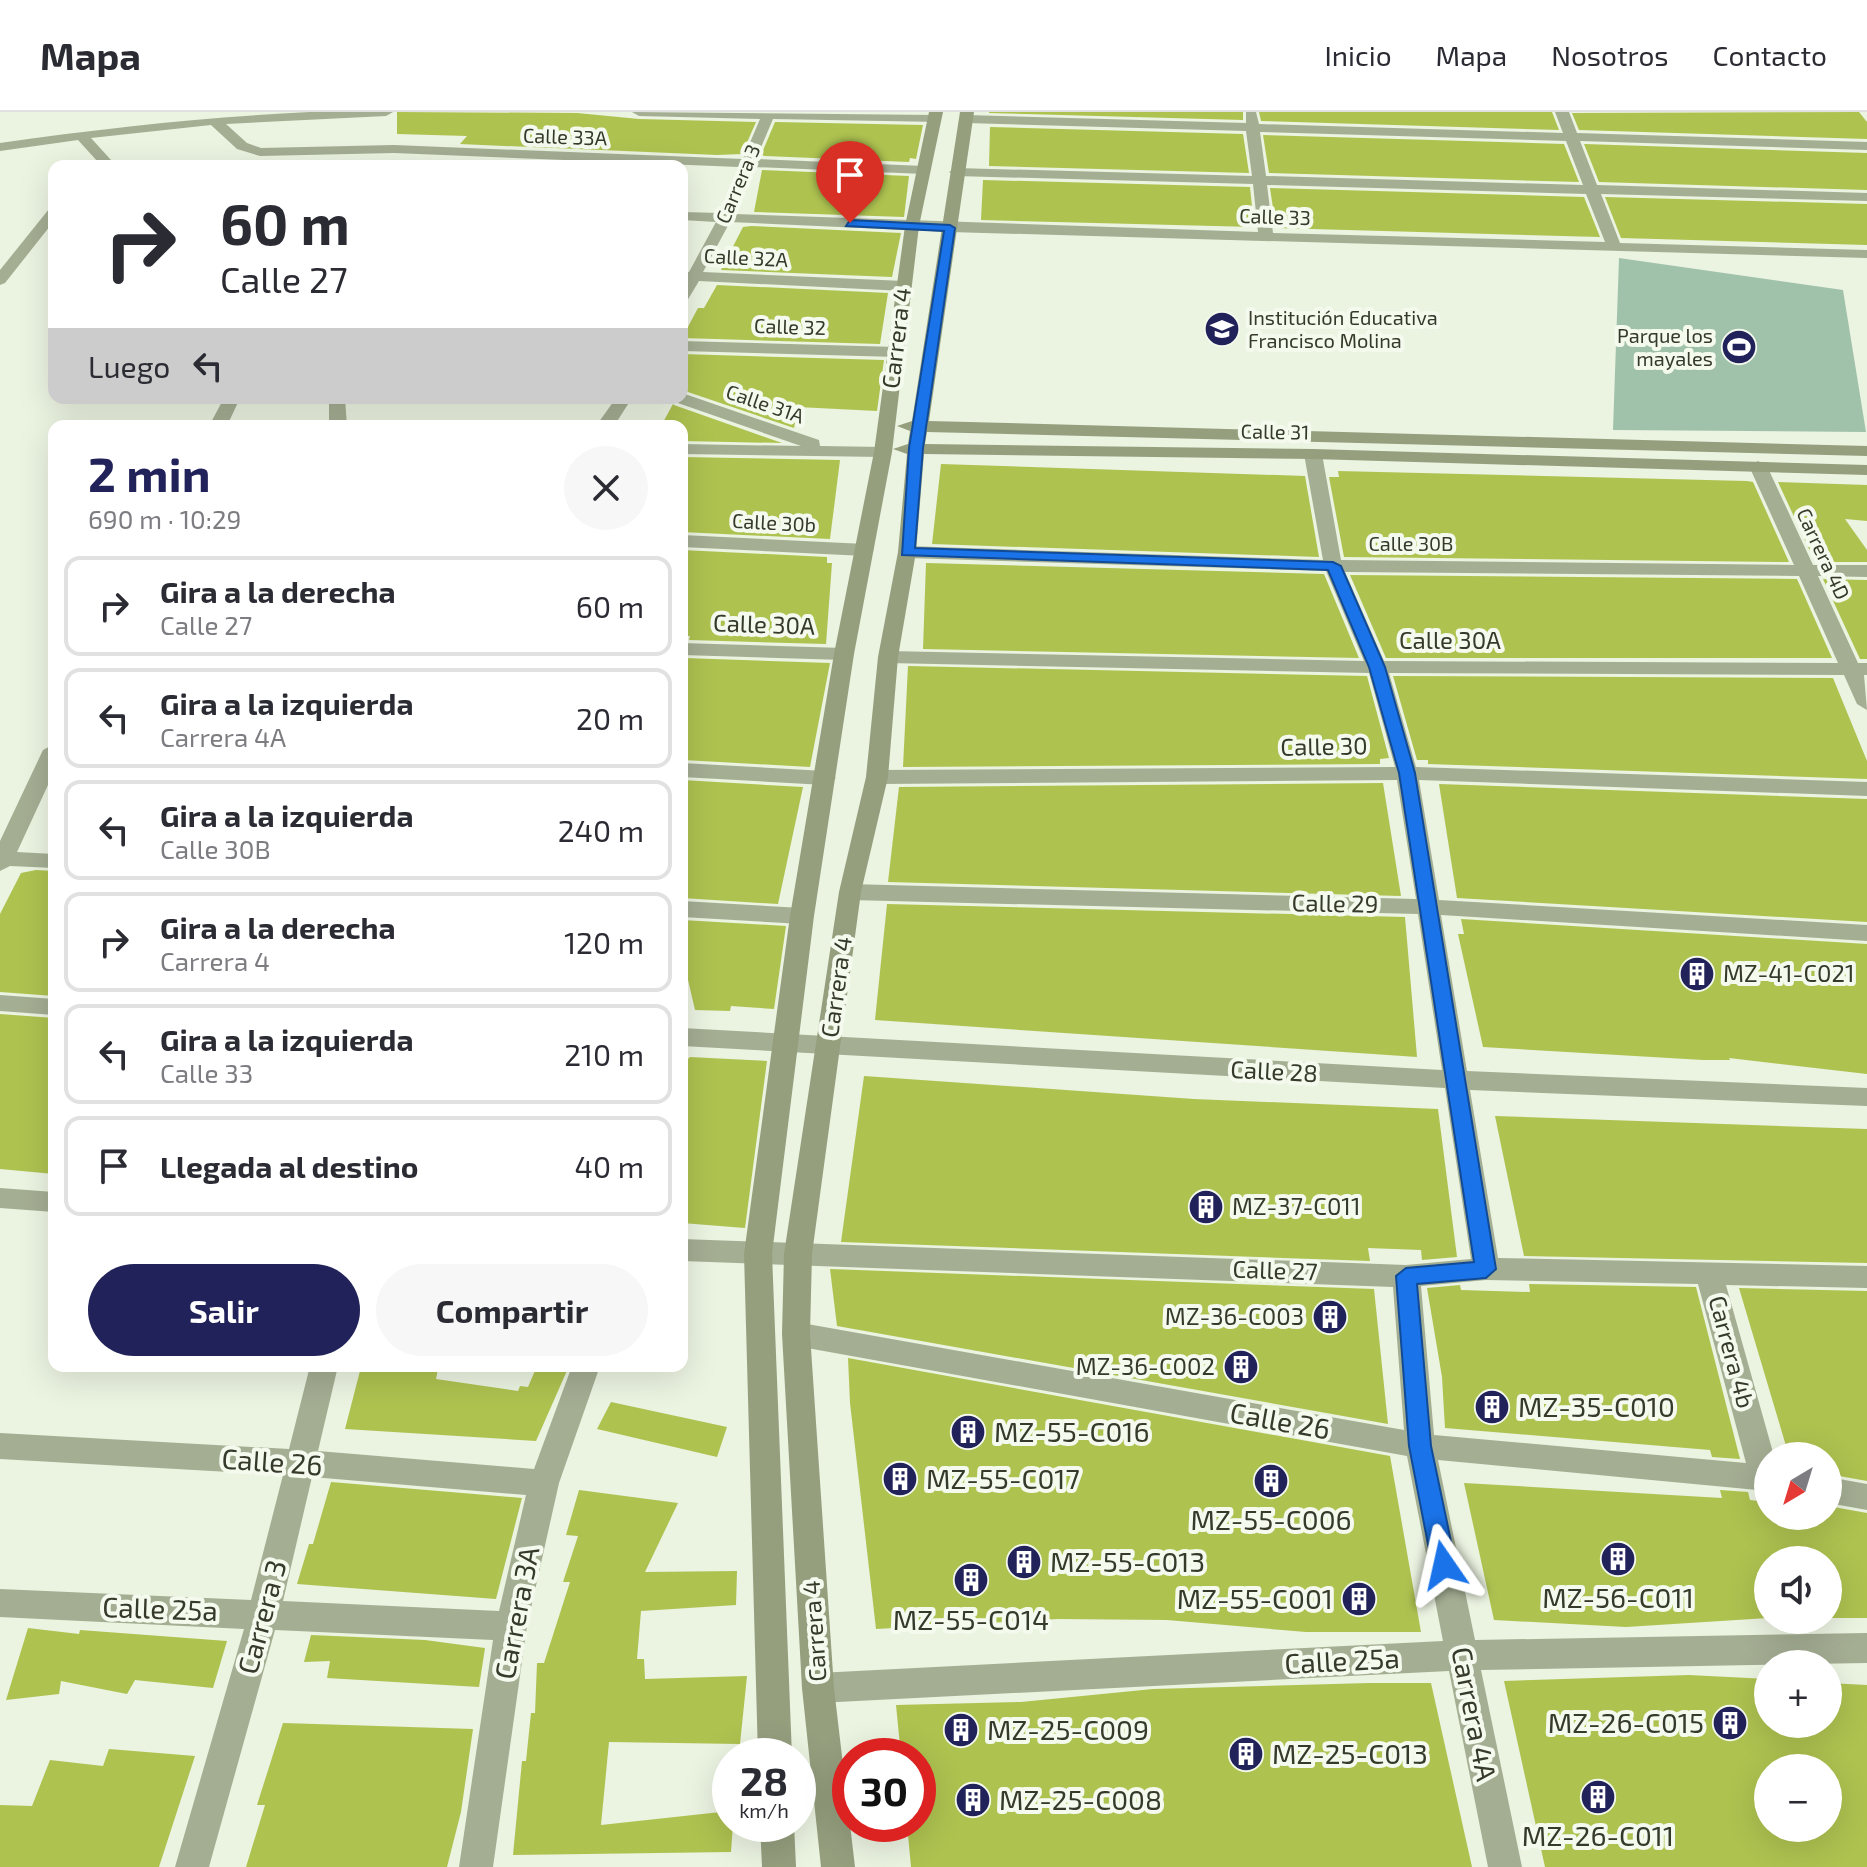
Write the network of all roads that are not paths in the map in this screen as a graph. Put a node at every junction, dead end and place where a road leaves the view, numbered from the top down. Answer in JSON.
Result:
{"nodes":[{"id":1,"x":639,"y":112,"type":"edge"},
{"id":2,"x":1562,"y":112,"type":"edge"},
{"id":3,"x":768,"y":114,"type":"edge"},
{"id":4,"x":935,"y":116,"type":"edge"},
{"id":5,"x":966,"y":116,"type":"edge"},
{"id":6,"x":1252,"y":119,"type":"edge"},
{"id":7,"x":214,"y":121,"type":"junction"},
{"id":8,"x":392,"y":127,"type":"edge"},
{"id":9,"x":1569,"y":134,"type":"junction"},
{"id":10,"x":81,"y":135,"type":"junction"},
{"id":11,"x":1,"y":146,"type":"edge"},
{"id":12,"x":1867,"y":146,"type":"edge"},
{"id":13,"x":306,"y":159,"type":"edge"},
{"id":14,"x":103,"y":160,"type":"edge"},
{"id":15,"x":400,"y":160,"type":"edge"},
{"id":16,"x":746,"y":164,"type":"junction"},
{"id":17,"x":924,"y":170,"type":"junction"},
{"id":18,"x":956,"y":172,"type":"junction"},
{"id":19,"x":1259,"y":180,"type":"junction"},
{"id":20,"x":1592,"y":191,"type":"junction"},
{"id":21,"x":1867,"y":197,"type":"edge"},
{"id":22,"x":688,"y":216,"type":"edge"},
{"id":23,"x":725,"y":218,"type":"junction"},
{"id":24,"x":48,"y":220,"type":"edge"},
{"id":25,"x":912,"y":226,"type":"junction"},
{"id":26,"x":950,"y":228,"type":"junction"},
{"id":27,"x":1266,"y":236,"type":"junction"},
{"id":28,"x":1614,"y":247,"type":"junction"},
{"id":29,"x":1867,"y":254,"type":"edge"},
{"id":30,"x":688,"y":276,"type":"edge"},
{"id":31,"x":0,"y":280,"type":"edge"},
{"id":32,"x":904,"y":286,"type":"junction"},
{"id":33,"x":688,"y":346,"type":"edge"},
{"id":34,"x":897,"y":352,"type":"junction"},
{"id":35,"x":688,"y":400,"type":"edge"},
{"id":36,"x":886,"y":426,"type":"junction"},
{"id":37,"x":920,"y":427,"type":"junction"},
{"id":38,"x":916,"y":448,"type":"junction"},
{"id":39,"x":688,"y":449,"type":"edge"},
{"id":40,"x":834,"y":451,"type":"junction"},
{"id":41,"x":1867,"y":451,"type":"edge"},
{"id":42,"x":883,"y":452,"type":"junction"},
{"id":43,"x":1313,"y":454,"type":"junction"},
{"id":44,"x":1758,"y":466,"type":"junction"},
{"id":45,"x":1867,"y":470,"type":"edge"},
{"id":46,"x":688,"y":541,"type":"edge"},
{"id":47,"x":865,"y":550,"type":"junction"},
{"id":48,"x":907,"y":552,"type":"junction"},
{"id":49,"x":1333,"y":566,"type":"junction"},
{"id":50,"x":1805,"y":570,"type":"junction"},
{"id":51,"x":1867,"y":571,"type":"edge"},
{"id":52,"x":688,"y":649,"type":"edge"},
{"id":53,"x":844,"y":654,"type":"junction"},
{"id":54,"x":888,"y":657,"type":"junction"},
{"id":55,"x":1377,"y":667,"type":"junction"},
{"id":56,"x":1859,"y":669,"type":"edge"},
{"id":57,"x":1867,"y":704,"type":"edge"},
{"id":58,"x":48,"y":763,"type":"edge"},
{"id":59,"x":688,"y":770,"type":"edge"},
{"id":60,"x":1407,"y":773,"type":"junction"},
{"id":61,"x":877,"y":777,"type":"junction"},
{"id":62,"x":825,"y":778,"type":"junction"},
{"id":63,"x":1867,"y":789,"type":"edge"},
{"id":64,"x":1,"y":861,"type":"edge"},
{"id":65,"x":48,"y":861,"type":"edge"},
{"id":66,"x":850,"y":892,"type":"junction"},
{"id":67,"x":1427,"y":907,"type":"junction"},
{"id":68,"x":688,"y":909,"type":"edge"},
{"id":69,"x":802,"y":916,"type":"junction"},
{"id":70,"x":1867,"y":933,"type":"edge"},
{"id":71,"x":0,"y":1003,"type":"edge"},
{"id":72,"x":48,"y":1007,"type":"edge"},
{"id":73,"x":688,"y":1037,"type":"edge"},
{"id":74,"x":788,"y":1041,"type":"junction"},
{"id":75,"x":829,"y":1043,"type":"junction"},
{"id":76,"x":1454,"y":1081,"type":"junction"},
{"id":77,"x":1867,"y":1097,"type":"edge"},
{"id":78,"x":0,"y":1198,"type":"edge"},
{"id":79,"x":48,"y":1202,"type":"edge"},
{"id":80,"x":688,"y":1250,"type":"edge"},
{"id":81,"x":758,"y":1254,"type":"junction"},
{"id":82,"x":798,"y":1254,"type":"junction"},
{"id":83,"x":1486,"y":1269,"type":"junction"},
{"id":84,"x":1709,"y":1273,"type":"junction"},
{"id":85,"x":1406,"y":1276,"type":"junction"},
{"id":86,"x":1867,"y":1277,"type":"edge"},
{"id":87,"x":796,"y":1334,"type":"junction"},
{"id":88,"x":323,"y":1372,"type":"edge"},
{"id":89,"x":584,"y":1372,"type":"edge"},
{"id":90,"x":1757,"y":1442,"type":"edge"},
{"id":91,"x":0,"y":1446,"type":"edge"},
{"id":92,"x":1420,"y":1446,"type":"junction"},
{"id":93,"x":302,"y":1463,"type":"junction"},
{"id":94,"x":1754,"y":1477,"type":"edge"},
{"id":95,"x":544,"y":1483,"type":"junction"},
{"id":96,"x":1842,"y":1493,"type":"edge"},
{"id":97,"x":1867,"y":1497,"type":"edge"},
{"id":98,"x":0,"y":1603,"type":"edge"},
{"id":99,"x":264,"y":1613,"type":"junction"},
{"id":100,"x":511,"y":1626,"type":"junction"},
{"id":101,"x":1867,"y":1648,"type":"edge"},
{"id":102,"x":1461,"y":1655,"type":"junction"},
{"id":103,"x":818,"y":1688,"type":"junction"},
{"id":104,"x":774,"y":1738,"type":"edge"},
{"id":105,"x":778,"y":1842,"type":"edge"},
{"id":106,"x":192,"y":1867,"type":"edge"},
{"id":107,"x":476,"y":1867,"type":"edge"},
{"id":108,"x":779,"y":1867,"type":"edge"},
{"id":109,"x":838,"y":1867,"type":"edge"},
{"id":110,"x":1505,"y":1867,"type":"edge"}],
"edges":[{"from":1,"to":3,"type":"street"},
{"from":2,"to":9,"type":"street"},
{"from":3,"to":4,"type":"street"},
{"from":3,"to":16,"type":"street","name":"Carrera 3"},
{"from":4,"to":17,"type":"main road","name":"Carrera 4"},
{"from":5,"to":6,"type":"street"},
{"from":5,"to":18,"type":"main road","name":"Carrera 4"},
{"from":6,"to":9,"type":"street"},
{"from":6,"to":19,"type":"street"},
{"from":7,"to":8,"type":"street"},
{"from":7,"to":10,"type":"street"},
{"from":7,"to":13,"type":"street","name":"Calle 33A"},
{"from":8,"to":13,"type":"street","name":"Calle 33A"},
{"from":8,"to":15,"type":"street"},
{"from":8,"to":16,"type":"street","name":"Calle 33A"},
{"from":9,"to":12,"type":"street"},
{"from":9,"to":20,"type":"street"},
{"from":10,"to":11,"type":"street"},
{"from":10,"to":14,"type":"street"},
{"from":16,"to":17,"type":"street","name":"Calle 33A"},
{"from":16,"to":23,"type":"street","name":"Carrera 3"},
{"from":17,"to":25,"type":"main road","name":"Carrera 4"},
{"from":18,"to":19,"type":"street"},
{"from":18,"to":26,"type":"main road","name":"Carrera 4"},
{"from":19,"to":20,"type":"street"},
{"from":19,"to":27,"type":"street"},
{"from":20,"to":21,"type":"street"},
{"from":20,"to":28,"type":"street"},
{"from":22,"to":23,"type":"street","name":"Calle 33"},
{"from":23,"to":25,"type":"street","name":"Calle 33"},
{"from":23,"to":30,"type":"street","name":"Carrera 3"},
{"from":24,"to":31,"type":"street"},
{"from":25,"to":26,"type":"street","name":"Calle 33"},
{"from":25,"to":32,"type":"main road","name":"Carrera 4"},
{"from":26,"to":27,"type":"street","name":"Calle 33"},
{"from":26,"to":37,"type":"main road","name":"Carrera 4"},
{"from":27,"to":28,"type":"street","name":"Calle 33"},
{"from":28,"to":29,"type":"street","name":"Calle 33"},
{"from":30,"to":32,"type":"street","name":"Calle 32A"},
{"from":32,"to":34,"type":"main road","name":"Carrera 4"},
{"from":33,"to":34,"type":"street","name":"Calle 32"},
{"from":34,"to":36,"type":"main road","name":"Carrera 4"},
{"from":35,"to":40,"type":"street","name":"Calle 31A"},
{"from":36,"to":37,"type":"main road","name":"Calle 31"},
{"from":36,"to":42,"type":"main road","name":"Carrera 4"},
{"from":37,"to":38,"type":"main road","name":"Carrera 4"},
{"from":37,"to":41,"type":"main road","name":"Calle 31"},
{"from":38,"to":42,"type":"main road","name":"Calle 31"},
{"from":38,"to":43,"type":"main road","name":"Calle 31"},
{"from":38,"to":48,"type":"main road","name":"Carrera 4"},
{"from":39,"to":40,"type":"street","name":"Calle 31"},
{"from":40,"to":42,"type":"street","name":"Calle 31"},
{"from":42,"to":47,"type":"main road","name":"Carrera 4"},
{"from":43,"to":44,"type":"main road","name":"Calle 31"},
{"from":43,"to":49,"type":"street"},
{"from":44,"to":45,"type":"main road","name":"Calle 31"},
{"from":44,"to":50,"type":"street","name":"Carrera 4D"},
{"from":46,"to":47,"type":"street","name":"Calle 30b"},
{"from":47,"to":53,"type":"main road","name":"Carrera 4"},
{"from":48,"to":49,"type":"street","name":"Calle 30B"},
{"from":48,"to":54,"type":"main road","name":"Carrera 4"},
{"from":49,"to":50,"type":"street","name":"Calle 30B"},
{"from":49,"to":55,"type":"street"},
{"from":50,"to":51,"type":"street","name":"Calle 30B"},
{"from":50,"to":56,"type":"street","name":"Carrera 4D"},
{"from":52,"to":53,"type":"street","name":"Calle 30A"},
{"from":53,"to":62,"type":"main road","name":"Carrera 4"},
{"from":54,"to":55,"type":"street","name":"Calle 30A"},
{"from":54,"to":61,"type":"main road","name":"Carrera 4"},
{"from":55,"to":56,"type":"street","name":"Calle 30A"},
{"from":55,"to":60,"type":"street"},
{"from":56,"to":57,"type":"street","name":"Carrera 4D"},
{"from":58,"to":64,"type":"street"},
{"from":59,"to":62,"type":"street"},
{"from":60,"to":61,"type":"street","name":"Calle 30"},
{"from":60,"to":63,"type":"street","name":"Calle 30"},
{"from":60,"to":67,"type":"street"},
{"from":61,"to":66,"type":"main road","name":"Carrera 4"},
{"from":62,"to":69,"type":"main road","name":"Carrera 4"},
{"from":64,"to":65,"type":"street"},
{"from":66,"to":67,"type":"street","name":"Calle 29"},
{"from":66,"to":75,"type":"main road","name":"Carrera 4"},
{"from":67,"to":70,"type":"street","name":"Calle 29"},
{"from":67,"to":76,"type":"street"},
{"from":68,"to":69,"type":"street"},
{"from":69,"to":74,"type":"main road","name":"Carrera 4"},
{"from":71,"to":72,"type":"street"},
{"from":73,"to":74,"type":"street","name":"Calle 28"},
{"from":74,"to":75,"type":"street","name":"Calle 28"},
{"from":74,"to":81,"type":"main road","name":"Carrera 4"},
{"from":75,"to":76,"type":"street","name":"Calle 28"},
{"from":75,"to":82,"type":"main road","name":"Carrera 4"},
{"from":76,"to":77,"type":"street","name":"Calle 28"},
{"from":76,"to":83,"type":"street"},
{"from":78,"to":79,"type":"street"},
{"from":80,"to":81,"type":"street","name":"Calle 27"},
{"from":81,"to":82,"type":"street","name":"Calle 27"},
{"from":81,"to":104,"type":"main road","name":"Carrera 4"},
{"from":82,"to":85,"type":"street","name":"Calle 27"},
{"from":82,"to":87,"type":"main road","name":"Carrera 4"},
{"from":83,"to":84,"type":"street","name":"Calle 27"},
{"from":83,"to":85,"type":"street","name":"Calle 27"},
{"from":84,"to":86,"type":"street","name":"Calle 27"},
{"from":84,"to":90,"type":"street","name":"Carrera 4b"},
{"from":85,"to":92,"type":"street","name":"Carrera 4A"},
{"from":87,"to":92,"type":"street","name":"Calle 26"},
{"from":87,"to":103,"type":"main road","name":"Carrera 4"},
{"from":88,"to":93,"type":"street","name":"Carrera 3"},
{"from":89,"to":95,"type":"street","name":"Carrera 3A"},
{"from":91,"to":93,"type":"street","name":"Calle 26"},
{"from":92,"to":94,"type":"street","name":"Calle 26"},
{"from":92,"to":102,"type":"street","name":"Carrera 4A"},
{"from":93,"to":95,"type":"street","name":"Calle 26"},
{"from":93,"to":99,"type":"street","name":"Carrera 3"},
{"from":95,"to":100,"type":"street","name":"Carrera 3A"},
{"from":96,"to":97,"type":"street"},
{"from":98,"to":99,"type":"street","name":"Calle 25a"},
{"from":99,"to":100,"type":"street","name":"Calle 25a"},
{"from":99,"to":106,"type":"street","name":"Carrera 3"},
{"from":100,"to":107,"type":"street","name":"Carrera 3A"},
{"from":101,"to":102,"type":"street","name":"Calle 25a"},
{"from":102,"to":103,"type":"street","name":"Calle 25a"},
{"from":102,"to":110,"type":"street","name":"Carrera 4A"},
{"from":103,"to":109,"type":"main road","name":"Carrera 4"},
{"from":105,"to":108,"type":"main road"}]}
